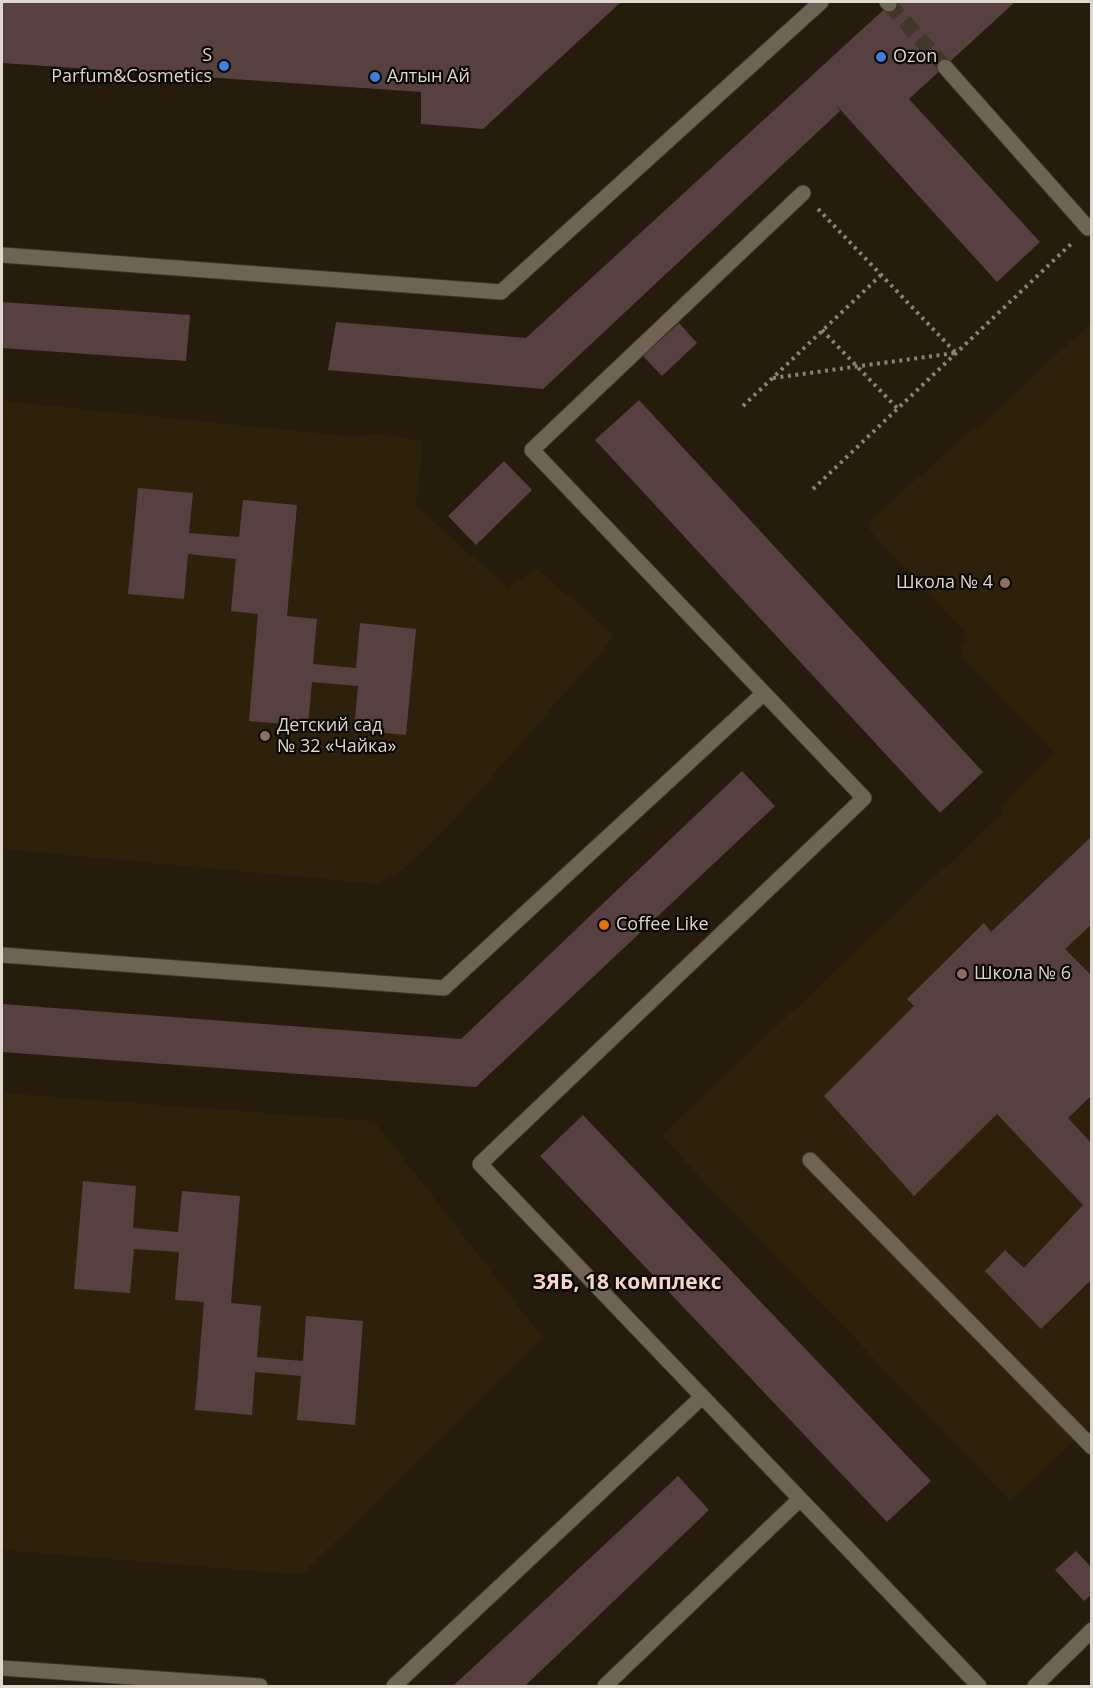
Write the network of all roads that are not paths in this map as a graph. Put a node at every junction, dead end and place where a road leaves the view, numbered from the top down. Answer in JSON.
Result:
{"nodes":[{"id":1,"x":821,"y":2,"type":"edge"},
{"id":2,"x":945,"y":67,"type":"tunnel mouth"},
{"id":3,"x":803,"y":193,"type":"road end"},
{"id":4,"x":1090,"y":226,"type":"edge"},
{"id":5,"x":2,"y":255,"type":"edge"},
{"id":6,"x":764,"y":693,"type":"junction"},
{"id":7,"x":2,"y":956,"type":"edge"},
{"id":8,"x":810,"y":1160,"type":"dead end"},
{"id":9,"x":702,"y":1397,"type":"junction"},
{"id":10,"x":1092,"y":1447,"type":"edge"},
{"id":11,"x":800,"y":1499,"type":"junction"},
{"id":12,"x":1092,"y":1630,"type":"edge"},
{"id":13,"x":2,"y":1668,"type":"edge"},
{"id":14,"x":261,"y":1686,"type":"edge"},
{"id":15,"x":394,"y":1686,"type":"edge"},
{"id":16,"x":605,"y":1686,"type":"edge"},
{"id":17,"x":979,"y":1686,"type":"edge"},
{"id":18,"x":1035,"y":1686,"type":"edge"}],
"edges":[{"from":1,"to":5,"type":"lane"},
{"from":2,"to":4,"type":"lane"},
{"from":3,"to":6,"type":"lane"},
{"from":6,"to":7,"type":"lane"},
{"from":6,"to":9,"type":"lane"},
{"from":8,"to":10,"type":"lane"},
{"from":9,"to":11,"type":"lane"},
{"from":9,"to":15,"type":"lane"},
{"from":11,"to":16,"type":"lane"},
{"from":11,"to":17,"type":"lane"},
{"from":12,"to":18,"type":"lane"},
{"from":13,"to":14,"type":"lane"}]}
